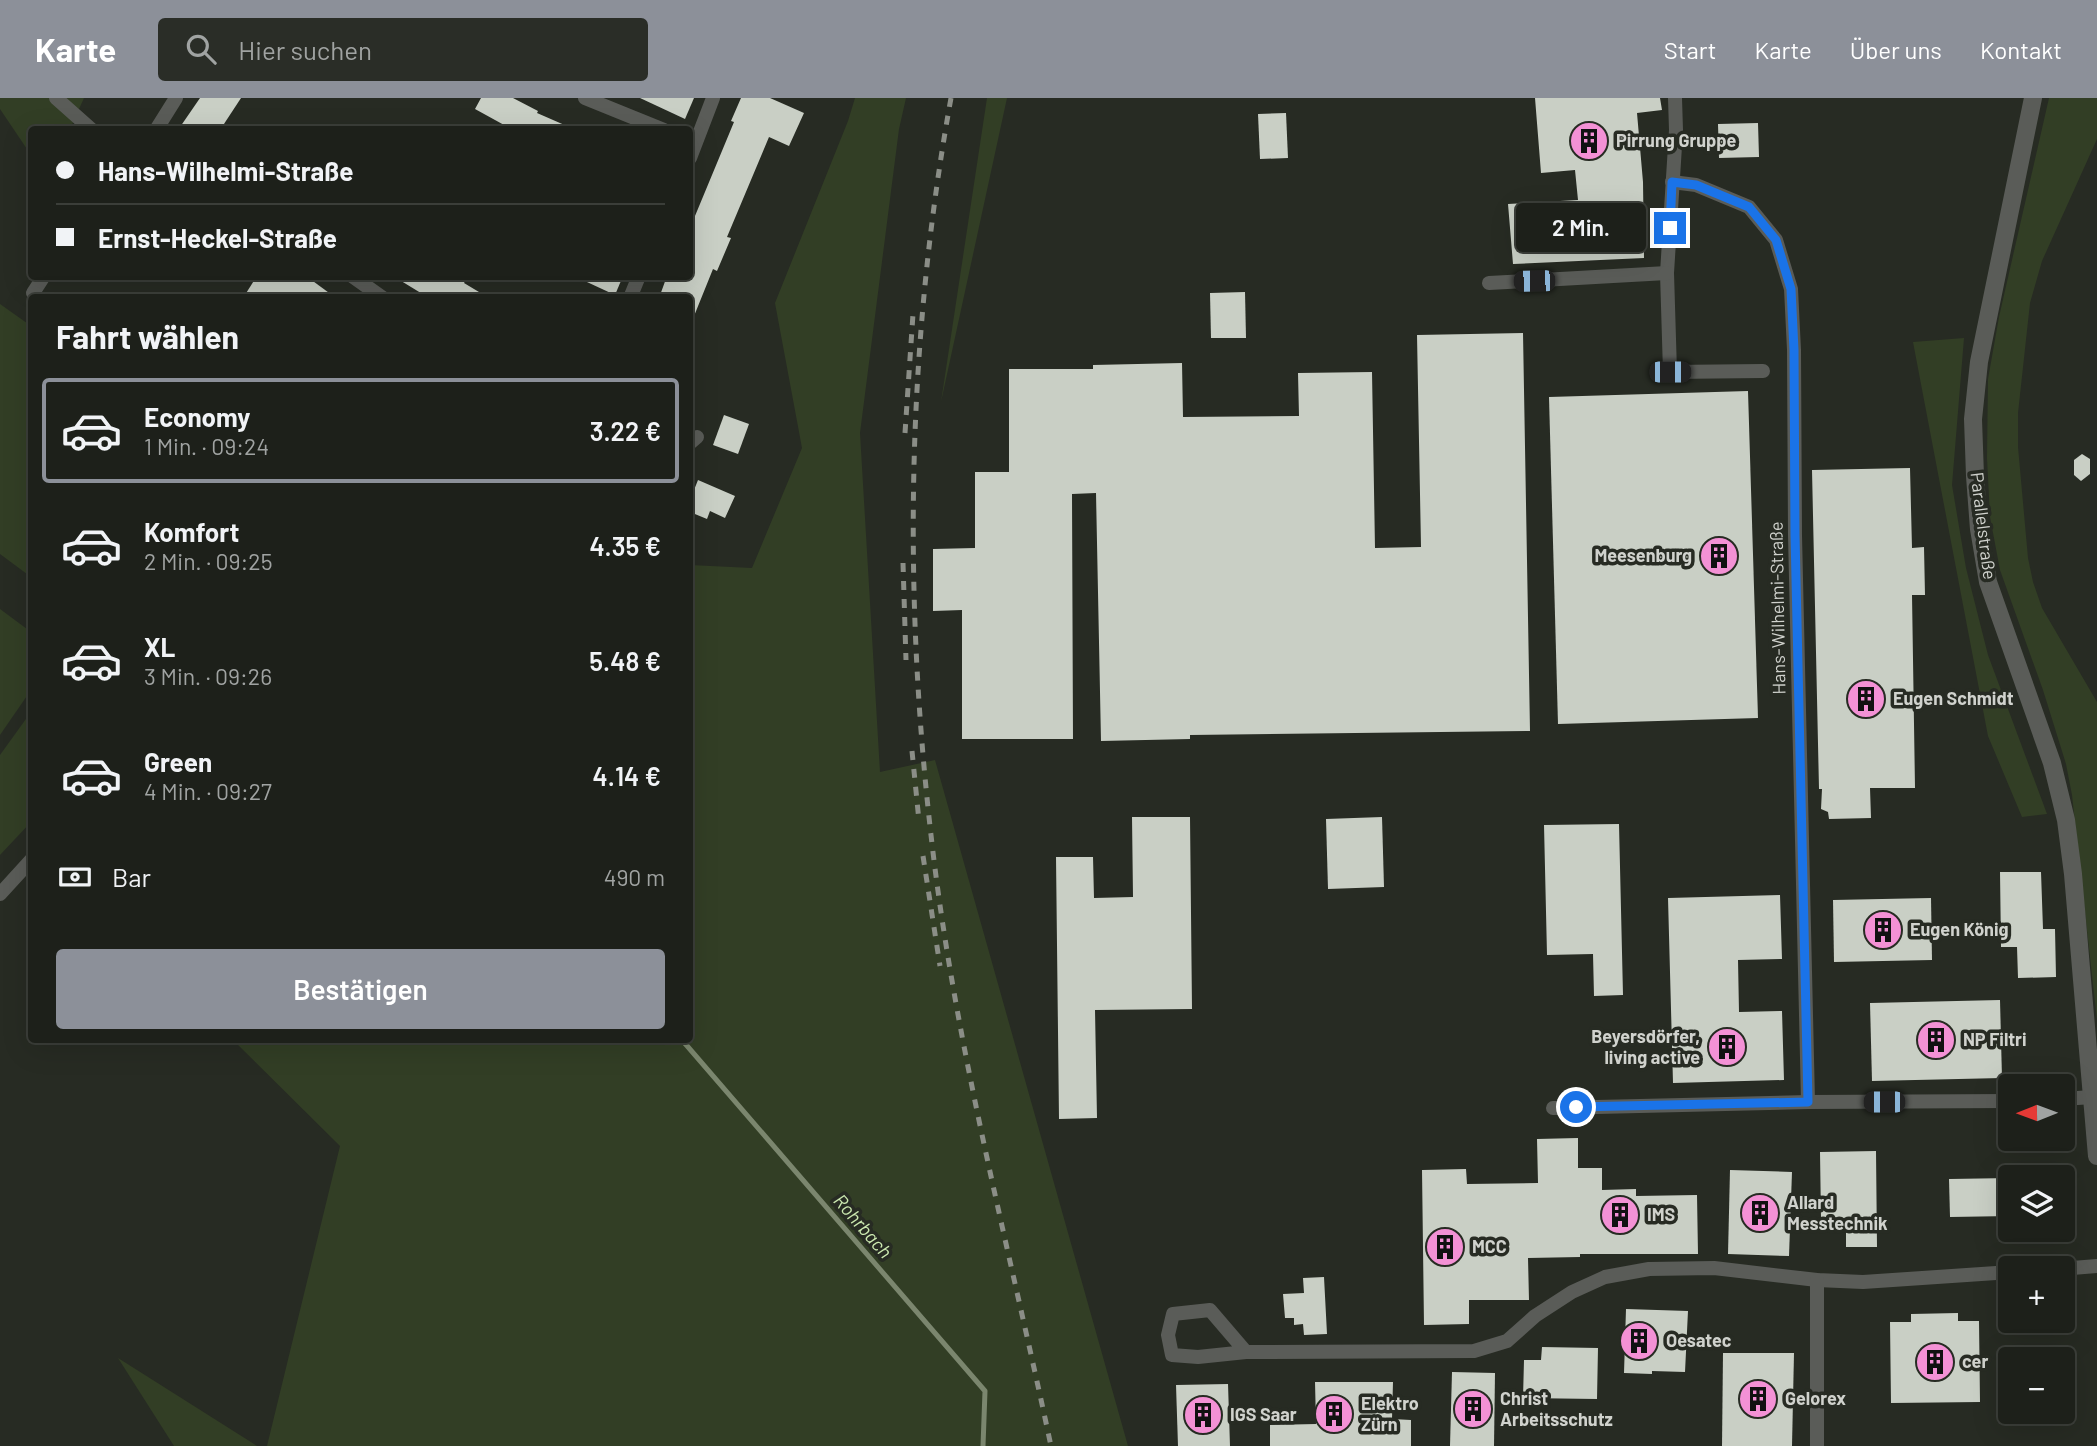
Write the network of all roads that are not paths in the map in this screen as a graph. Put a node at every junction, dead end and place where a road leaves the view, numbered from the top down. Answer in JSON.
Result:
{"nodes":[{"id":1,"x":56,"y":98,"type":"edge"},
{"id":2,"x":176,"y":98,"type":"edge"},
{"id":3,"x":584,"y":98,"type":"edge"},
{"id":4,"x":713,"y":98,"type":"edge"},
{"id":5,"x":1675,"y":98,"type":"edge"},
{"id":6,"x":2033,"y":98,"type":"edge"},
{"id":7,"x":88,"y":126,"type":"edge"},
{"id":8,"x":158,"y":126,"type":"edge"},
{"id":9,"x":654,"y":126,"type":"edge"},
{"id":10,"x":693,"y":141,"type":"edge"},
{"id":11,"x":1672,"y":182,"type":"junction"},
{"id":12,"x":1667,"y":273,"type":"junction"},
{"id":13,"x":41,"y":280,"type":"edge"},
{"id":14,"x":358,"y":280,"type":"edge"},
{"id":15,"x":1489,"y":283,"type":"dead end"},
{"id":16,"x":33,"y":293,"type":"dead end"},
{"id":17,"x":377,"y":294,"type":"edge"},
{"id":18,"x":1763,"y":371,"type":"dead end"},
{"id":19,"x":28,"y":863,"type":"edge"},
{"id":20,"x":0,"y":894,"type":"edge"},
{"id":21,"x":2092,"y":1097,"type":"junction"},
{"id":22,"x":2076,"y":1099,"type":"edge"},
{"id":23,"x":1998,"y":1101,"type":"edge"},
{"id":24,"x":1808,"y":1102,"type":"junction"},
{"id":25,"x":1553,"y":1108,"type":"dead end"},
{"id":26,"x":2097,"y":1156,"type":"edge"},
{"id":27,"x":2097,"y":1266,"type":"edge"},
{"id":28,"x":2075,"y":1268,"type":"edge"},
{"id":29,"x":1998,"y":1273,"type":"edge"},
{"id":30,"x":1817,"y":1280,"type":"junction"},
{"id":31,"x":1247,"y":1352,"type":"junction"},
{"id":32,"x":1816,"y":1446,"type":"edge"}],
"edges":[{"from":1,"to":7,"type":"street"},
{"from":2,"to":8,"type":"street"},
{"from":3,"to":9,"type":"street"},
{"from":4,"to":10,"type":"street"},
{"from":5,"to":11,"type":"street"},
{"from":6,"to":21,"type":"street","name":"Parallelstraße"},
{"from":11,"to":12,"type":"street"},
{"from":11,"to":24,"type":"street","name":"Hans-Wilhelmi-Straße"},
{"from":12,"to":15,"type":"street"},
{"from":12,"to":18,"type":"street"},
{"from":13,"to":16,"type":"street"},
{"from":14,"to":17,"type":"street"},
{"from":19,"to":20,"type":"street"},
{"from":21,"to":22,"type":"street"},
{"from":21,"to":26,"type":"street","name":"Parallelstraße"},
{"from":23,"to":24,"type":"street"},
{"from":24,"to":25,"type":"street"},
{"from":27,"to":28,"type":"street"},
{"from":29,"to":30,"type":"street"},
{"from":30,"to":31,"type":"street"},
{"from":30,"to":32,"type":"street"},
{"from":31,"to":31,"type":"street"}]}
